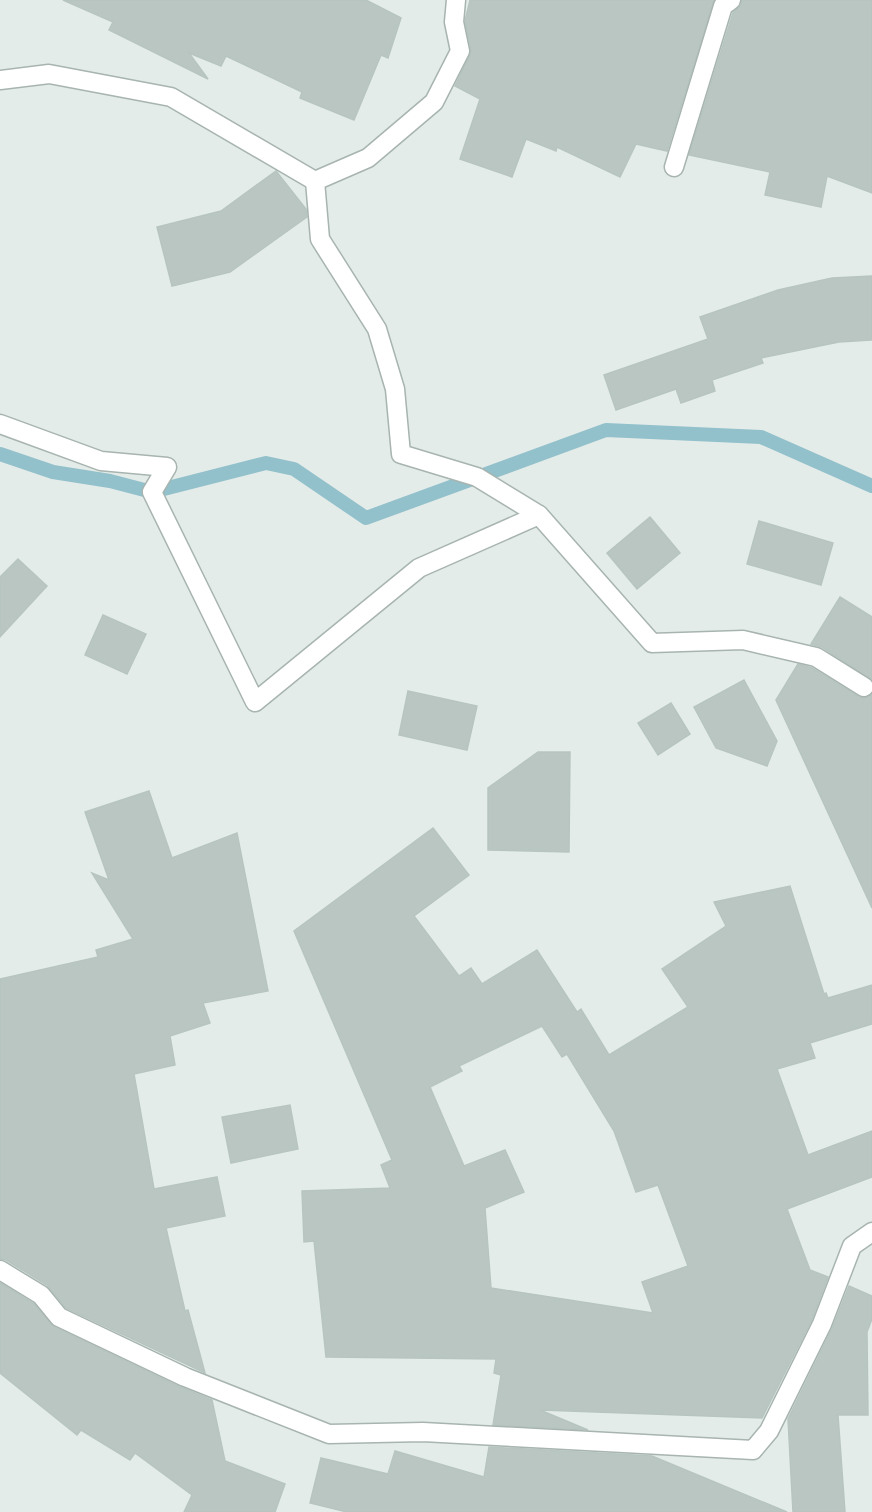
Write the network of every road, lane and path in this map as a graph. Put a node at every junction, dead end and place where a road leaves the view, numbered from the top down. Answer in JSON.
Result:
{"nodes":[{"id":1,"x":456,"y":0,"type":"edge"},
{"id":2,"x":731,"y":0,"type":"edge"},
{"id":3,"x":0,"y":80,"type":"edge"},
{"id":4,"x":674,"y":167,"type":"dead end"},
{"id":5,"x":315,"y":181,"type":"junction"},
{"id":6,"x":0,"y":424,"type":"edge"},
{"id":7,"x":539,"y":515,"type":"junction"},
{"id":8,"x":864,"y":687,"type":"dead end"},
{"id":9,"x":872,"y":1232,"type":"edge"},
{"id":10,"x":0,"y":1270,"type":"edge"}],
"edges":[{"from":1,"to":5,"type":"street"},
{"from":2,"to":4,"type":"street"},
{"from":3,"to":5,"type":"street"},
{"from":5,"to":7,"type":"street"},
{"from":6,"to":7,"type":"street"},
{"from":7,"to":8,"type":"street"},
{"from":9,"to":10,"type":"street"}]}
